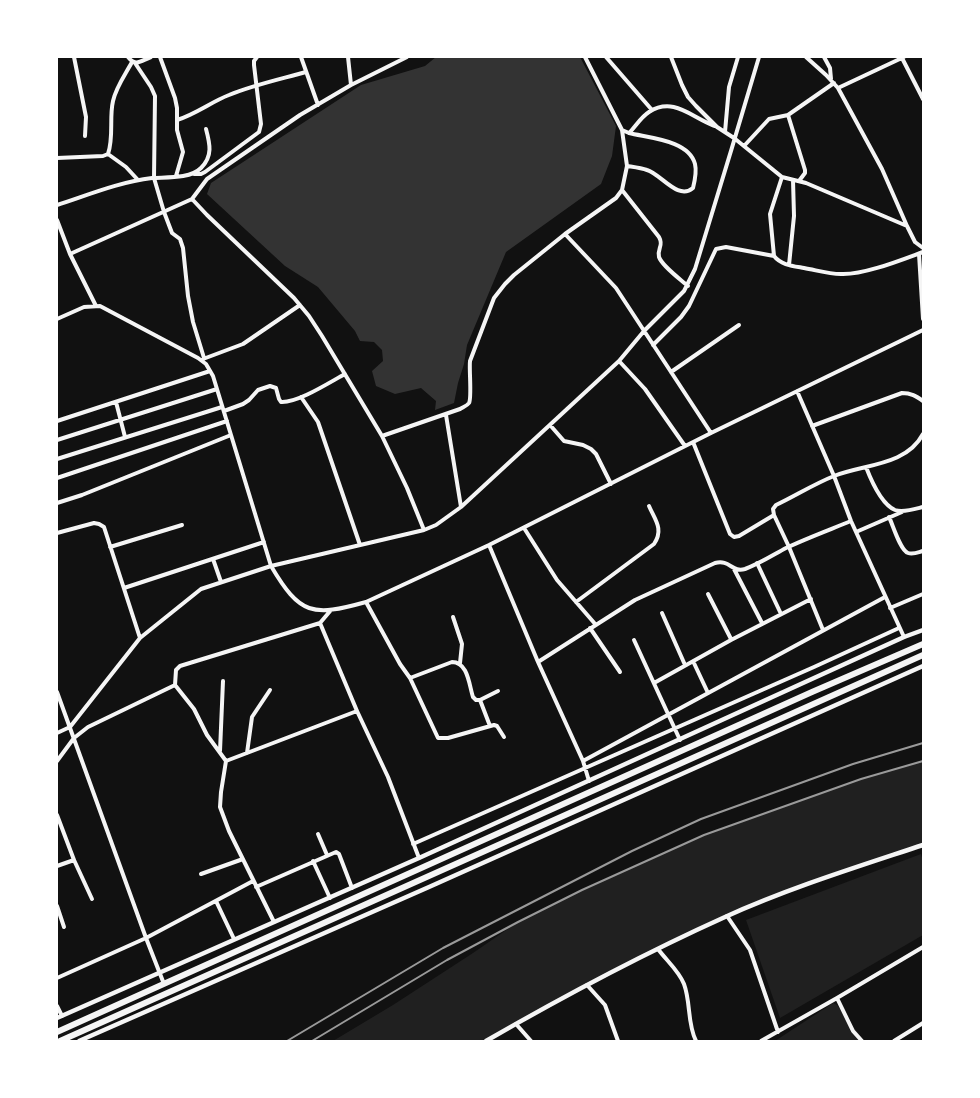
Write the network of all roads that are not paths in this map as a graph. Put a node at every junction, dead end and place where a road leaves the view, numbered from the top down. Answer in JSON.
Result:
{"nodes":[{"id":1,"x":74,"y":57,"type":"edge"},
{"id":2,"x":128,"y":57,"type":"edge"},
{"id":3,"x":151,"y":57,"type":"edge"},
{"id":4,"x":160,"y":57,"type":"edge"},
{"id":5,"x":256,"y":57,"type":"edge"},
{"id":6,"x":301,"y":57,"type":"edge"},
{"id":7,"x":348,"y":57,"type":"edge"},
{"id":8,"x":406,"y":57,"type":"edge"},
{"id":9,"x":585,"y":57,"type":"edge"},
{"id":10,"x":606,"y":57,"type":"edge"},
{"id":11,"x":671,"y":57,"type":"edge"},
{"id":12,"x":738,"y":57,"type":"edge"},
{"id":13,"x":759,"y":57,"type":"edge"},
{"id":14,"x":806,"y":57,"type":"edge"},
{"id":15,"x":824,"y":57,"type":"edge"},
{"id":16,"x":903,"y":57,"type":"edge"},
{"id":17,"x":134,"y":63,"type":"junction"},
{"id":18,"x":306,"y":72,"type":"junction"},
{"id":19,"x":833,"y":81,"type":"junction"},
{"id":20,"x":351,"y":85,"type":"junction"},
{"id":21,"x":257,"y":86,"type":"junction"},
{"id":22,"x":838,"y":88,"type":"junction"},
{"id":23,"x":923,"y":99,"type":"edge"},
{"id":24,"x":318,"y":105,"type":"junction"},
{"id":25,"x":652,"y":111,"type":"junction"},
{"id":26,"x":788,"y":115,"type":"junction"},
{"id":27,"x":177,"y":120,"type":"junction"},
{"id":28,"x":717,"y":127,"type":"junction"},
{"id":29,"x":206,"y":129,"type":"dead end"},
{"id":30,"x":622,"y":130,"type":"junction"},
{"id":31,"x":725,"y":132,"type":"junction"},
{"id":32,"x":629,"y":133,"type":"junction"},
{"id":33,"x":85,"y":136,"type":"dead end"},
{"id":34,"x":734,"y":138,"type":"junction"},
{"id":35,"x":744,"y":146,"type":"junction"},
{"id":36,"x":108,"y":154,"type":"junction"},
{"id":37,"x":57,"y":158,"type":"edge"},
{"id":38,"x":627,"y":166,"type":"junction"},
{"id":39,"x":192,"y":174,"type":"junction"},
{"id":40,"x":176,"y":176,"type":"junction"},
{"id":41,"x":782,"y":177,"type":"junction"},
{"id":42,"x":154,"y":178,"type":"junction"},
{"id":43,"x":138,"y":180,"type":"junction"},
{"id":44,"x":793,"y":180,"type":"junction"},
{"id":45,"x":799,"y":181,"type":"junction"},
{"id":46,"x":622,"y":190,"type":"junction"},
{"id":47,"x":192,"y":199,"type":"junction"},
{"id":48,"x":57,"y":205,"type":"edge"},
{"id":49,"x":164,"y":212,"type":"junction"},
{"id":50,"x":57,"y":220,"type":"edge"},
{"id":51,"x":907,"y":226,"type":"junction"},
{"id":52,"x":566,"y":234,"type":"junction"},
{"id":53,"x":922,"y":251,"type":"edge"},
{"id":54,"x":70,"y":254,"type":"junction"},
{"id":55,"x":774,"y":256,"type":"junction"},
{"id":56,"x":789,"y":265,"type":"junction"},
{"id":57,"x":688,"y":286,"type":"junction"},
{"id":58,"x":96,"y":306,"type":"junction"},
{"id":59,"x":300,"y":306,"type":"junction"},
{"id":60,"x":57,"y":319,"type":"edge"},
{"id":61,"x":923,"y":319,"type":"edge"},
{"id":62,"x":739,"y":325,"type":"dead end"},
{"id":63,"x":923,"y":330,"type":"edge"},
{"id":64,"x":644,"y":331,"type":"junction"},
{"id":65,"x":653,"y":345,"type":"junction"},
{"id":66,"x":202,"y":359,"type":"junction"},
{"id":67,"x":619,"y":361,"type":"junction"},
{"id":68,"x":210,"y":371,"type":"junction"},
{"id":69,"x":671,"y":372,"type":"junction"},
{"id":70,"x":345,"y":374,"type":"junction"},
{"id":71,"x":217,"y":389,"type":"junction"},
{"id":72,"x":797,"y":391,"type":"junction"},
{"id":73,"x":302,"y":397,"type":"junction"},
{"id":74,"x":923,"y":401,"type":"edge"},
{"id":75,"x":116,"y":402,"type":"junction"},
{"id":76,"x":223,"y":409,"type":"junction"},
{"id":77,"x":446,"y":414,"type":"junction"},
{"id":78,"x":120,"y":420,"type":"junction"},
{"id":79,"x":226,"y":420,"type":"junction"},
{"id":80,"x":57,"y":421,"type":"edge"},
{"id":81,"x":550,"y":425,"type":"junction"},
{"id":82,"x":812,"y":426,"type":"junction"},
{"id":83,"x":711,"y":433,"type":"junction"},
{"id":84,"x":923,"y":434,"type":"edge"},
{"id":85,"x":231,"y":435,"type":"junction"},
{"id":86,"x":382,"y":436,"type":"junction"},
{"id":87,"x":125,"y":437,"type":"junction"},
{"id":88,"x":57,"y":440,"type":"edge"},
{"id":89,"x":693,"y":442,"type":"junction"},
{"id":90,"x":685,"y":446,"type":"junction"},
{"id":91,"x":57,"y":459,"type":"edge"},
{"id":92,"x":866,"y":467,"type":"junction"},
{"id":93,"x":834,"y":476,"type":"junction"},
{"id":94,"x":57,"y":478,"type":"edge"},
{"id":95,"x":611,"y":484,"type":"junction"},
{"id":96,"x":57,"y":503,"type":"edge"},
{"id":97,"x":649,"y":506,"type":"dead end"},
{"id":98,"x":461,"y":507,"type":"junction"},
{"id":99,"x":923,"y":507,"type":"edge"},
{"id":100,"x":903,"y":511,"type":"junction"},
{"id":101,"x":774,"y":515,"type":"junction"},
{"id":102,"x":889,"y":517,"type":"junction"},
{"id":103,"x":850,"y":521,"type":"junction"},
{"id":104,"x":182,"y":525,"type":"dead end"},
{"id":105,"x":524,"y":528,"type":"junction"},
{"id":106,"x":424,"y":530,"type":"junction"},
{"id":107,"x":856,"y":532,"type":"junction"},
{"id":108,"x":57,"y":533,"type":"edge"},
{"id":109,"x":264,"y":542,"type":"junction"},
{"id":110,"x":360,"y":545,"type":"junction"},
{"id":111,"x":489,"y":545,"type":"junction"},
{"id":112,"x":110,"y":547,"type":"junction"},
{"id":113,"x":789,"y":547,"type":"junction"},
{"id":114,"x":923,"y":551,"type":"edge"},
{"id":115,"x":213,"y":559,"type":"junction"},
{"id":116,"x":757,"y":563,"type":"junction"},
{"id":117,"x":271,"y":566,"type":"junction"},
{"id":118,"x":733,"y":569,"type":"junction"},
{"id":119,"x":221,"y":582,"type":"junction"},
{"id":120,"x":124,"y":588,"type":"junction"},
{"id":121,"x":708,"y":594,"type":"dead end"},
{"id":122,"x":923,"y":594,"type":"edge"},
{"id":123,"x":885,"y":597,"type":"junction"},
{"id":124,"x":811,"y":599,"type":"junction"},
{"id":125,"x":366,"y":602,"type":"junction"},
{"id":126,"x":576,"y":602,"type":"junction"},
{"id":127,"x":890,"y":608,"type":"junction"},
{"id":128,"x":331,"y":609,"type":"junction"},
{"id":129,"x":662,"y":614,"type":"dead end"},
{"id":130,"x":781,"y":614,"type":"junction"},
{"id":131,"x":453,"y":617,"type":"dead end"},
{"id":132,"x":320,"y":623,"type":"junction"},
{"id":133,"x":762,"y":623,"type":"junction"},
{"id":134,"x":596,"y":625,"type":"junction"},
{"id":135,"x":590,"y":628,"type":"junction"},
{"id":136,"x":899,"y":628,"type":"junction"},
{"id":137,"x":822,"y":630,"type":"junction"},
{"id":138,"x":923,"y":630,"type":"edge"},
{"id":139,"x":140,"y":638,"type":"junction"},
{"id":140,"x":904,"y":638,"type":"junction"},
{"id":141,"x":634,"y":640,"type":"dead end"},
{"id":142,"x":731,"y":640,"type":"junction"},
{"id":143,"x":923,"y":644,"type":"edge"},
{"id":144,"x":923,"y":655,"type":"edge"},
{"id":145,"x":693,"y":661,"type":"junction"},
{"id":146,"x":538,"y":662,"type":"junction"},
{"id":147,"x":460,"y":663,"type":"junction"},
{"id":148,"x":685,"y":665,"type":"junction"},
{"id":149,"x":923,"y":666,"type":"edge"},
{"id":150,"x":620,"y":672,"type":"dead end"},
{"id":151,"x":410,"y":678,"type":"junction"},
{"id":152,"x":223,"y":681,"type":"dead end"},
{"id":153,"x":654,"y":683,"type":"junction"},
{"id":154,"x":175,"y":685,"type":"junction"},
{"id":155,"x":270,"y":690,"type":"dead end"},
{"id":156,"x":498,"y":691,"type":"dead end"},
{"id":157,"x":57,"y":692,"type":"edge"},
{"id":158,"x":708,"y":693,"type":"junction"},
{"id":159,"x":480,"y":700,"type":"junction"},
{"id":160,"x":357,"y":711,"type":"junction"},
{"id":161,"x":668,"y":714,"type":"junction"},
{"id":162,"x":490,"y":726,"type":"junction"},
{"id":163,"x":70,"y":727,"type":"junction"},
{"id":164,"x":675,"y":728,"type":"junction"},
{"id":165,"x":57,"y":733,"type":"edge"},
{"id":166,"x":504,"y":737,"type":"dead end"},
{"id":167,"x":74,"y":738,"type":"junction"},
{"id":168,"x":680,"y":740,"type":"junction"},
{"id":169,"x":219,"y":752,"type":"junction"},
{"id":170,"x":247,"y":753,"type":"junction"},
{"id":171,"x":57,"y":761,"type":"edge"},
{"id":172,"x":226,"y":761,"type":"junction"},
{"id":173,"x":583,"y":761,"type":"junction"},
{"id":174,"x":585,"y":768,"type":"junction"},
{"id":175,"x":589,"y":781,"type":"junction"},
{"id":176,"x":57,"y":815,"type":"edge"},
{"id":177,"x":318,"y":834,"type":"dead end"},
{"id":178,"x":468,"y":836,"type":"junction"},
{"id":179,"x":413,"y":844,"type":"junction"},
{"id":180,"x":472,"y":845,"type":"junction"},
{"id":181,"x":923,"y":845,"type":"edge"},
{"id":182,"x":327,"y":855,"type":"junction"},
{"id":183,"x":419,"y":858,"type":"junction"},
{"id":184,"x":243,"y":859,"type":"junction"},
{"id":185,"x":74,"y":860,"type":"junction"},
{"id":186,"x":314,"y":861,"type":"junction"},
{"id":187,"x":57,"y":866,"type":"edge"},
{"id":188,"x":201,"y":874,"type":"dead end"},
{"id":189,"x":253,"y":882,"type":"junction"},
{"id":190,"x":256,"y":887,"type":"junction"},
{"id":191,"x":352,"y":888,"type":"junction"},
{"id":192,"x":330,"y":898,"type":"junction"},
{"id":193,"x":92,"y":899,"type":"dead end"},
{"id":194,"x":216,"y":902,"type":"junction"},
{"id":195,"x":57,"y":906,"type":"edge"},
{"id":196,"x":727,"y":916,"type":"junction"},
{"id":197,"x":274,"y":922,"type":"junction"},
{"id":198,"x":64,"y":927,"type":"dead end"},
{"id":199,"x":146,"y":938,"type":"junction"},
{"id":200,"x":234,"y":939,"type":"junction"},
{"id":201,"x":923,"y":947,"type":"edge"},
{"id":202,"x":658,"y":950,"type":"junction"},
{"id":203,"x":159,"y":972,"type":"junction"},
{"id":204,"x":57,"y":978,"type":"edge"},
{"id":205,"x":164,"y":984,"type":"junction"},
{"id":206,"x":587,"y":985,"type":"junction"},
{"id":207,"x":837,"y":998,"type":"junction"},
{"id":208,"x":57,"y":1006,"type":"edge"},
{"id":209,"x":59,"y":1017,"type":"edge"},
{"id":210,"x":923,"y":1023,"type":"edge"},
{"id":211,"x":516,"y":1024,"type":"junction"},
{"id":212,"x":57,"y":1032,"type":"edge"},
{"id":213,"x":778,"y":1032,"type":"junction"},
{"id":214,"x":60,"y":1041,"type":"edge"},
{"id":215,"x":79,"y":1041,"type":"edge"},
{"id":216,"x":486,"y":1041,"type":"edge"},
{"id":217,"x":531,"y":1041,"type":"edge"},
{"id":218,"x":618,"y":1041,"type":"edge"},
{"id":219,"x":696,"y":1041,"type":"edge"},
{"id":220,"x":760,"y":1041,"type":"edge"},
{"id":221,"x":862,"y":1041,"type":"edge"},
{"id":222,"x":894,"y":1041,"type":"edge"}],
"edges":[{"from":1,"to":33,"type":"street"},
{"from":2,"to":17,"type":"street"},
{"from":3,"to":17,"type":"street"},
{"from":4,"to":27,"type":"street"},
{"from":5,"to":21,"type":"street"},
{"from":6,"to":18,"type":"street"},
{"from":7,"to":20,"type":"street"},
{"from":8,"to":20,"type":"street"},
{"from":9,"to":30,"type":"street"},
{"from":10,"to":25,"type":"street"},
{"from":11,"to":28,"type":"street"},
{"from":12,"to":31,"type":"street"},
{"from":13,"to":34,"type":"street"},
{"from":14,"to":19,"type":"street"},
{"from":15,"to":19,"type":"street"},
{"from":16,"to":22,"type":"street"},
{"from":16,"to":23,"type":"street"},
{"from":17,"to":36,"type":"street"},
{"from":17,"to":42,"type":"street"},
{"from":18,"to":21,"type":"street"},
{"from":18,"to":24,"type":"street"},
{"from":19,"to":22,"type":"street"},
{"from":19,"to":26,"type":"street"},
{"from":20,"to":24,"type":"street"},
{"from":21,"to":27,"type":"street"},
{"from":21,"to":39,"type":"street"},
{"from":22,"to":51,"type":"street"},
{"from":24,"to":47,"type":"street"},
{"from":25,"to":28,"type":"street"},
{"from":25,"to":32,"type":"street"},
{"from":26,"to":35,"type":"street"},
{"from":26,"to":45,"type":"street"},
{"from":27,"to":40,"type":"street"},
{"from":28,"to":31,"type":"street"},
{"from":29,"to":39,"type":"street"},
{"from":30,"to":32,"type":"street"},
{"from":30,"to":38,"type":"street"},
{"from":31,"to":34,"type":"street"},
{"from":32,"to":38,"type":"street"},
{"from":34,"to":35,"type":"street"},
{"from":34,"to":57,"type":"street"},
{"from":35,"to":41,"type":"street"},
{"from":36,"to":37,"type":"street"},
{"from":36,"to":43,"type":"street"},
{"from":38,"to":46,"type":"street"},
{"from":39,"to":40,"type":"street"},
{"from":40,"to":42,"type":"street"},
{"from":41,"to":44,"type":"street"},
{"from":41,"to":55,"type":"street"},
{"from":42,"to":43,"type":"street"},
{"from":42,"to":49,"type":"street"},
{"from":43,"to":48,"type":"street"},
{"from":44,"to":45,"type":"street"},
{"from":44,"to":56,"type":"street"},
{"from":45,"to":51,"type":"street"},
{"from":46,"to":52,"type":"street"},
{"from":46,"to":57,"type":"street"},
{"from":47,"to":49,"type":"street"},
{"from":47,"to":59,"type":"street"},
{"from":49,"to":54,"type":"street"},
{"from":49,"to":66,"type":"street"},
{"from":50,"to":54,"type":"street"},
{"from":51,"to":53,"type":"street"},
{"from":52,"to":64,"type":"street"},
{"from":52,"to":77,"type":"street"},
{"from":53,"to":56,"type":"street"},
{"from":53,"to":61,"type":"street"},
{"from":54,"to":58,"type":"street"},
{"from":55,"to":56,"type":"street"},
{"from":55,"to":65,"type":"street"},
{"from":57,"to":64,"type":"street"},
{"from":58,"to":60,"type":"street"},
{"from":58,"to":66,"type":"street"},
{"from":59,"to":66,"type":"street"},
{"from":59,"to":70,"type":"street"},
{"from":62,"to":69,"type":"street"},
{"from":63,"to":72,"type":"street"},
{"from":64,"to":65,"type":"street"},
{"from":64,"to":67,"type":"street"},
{"from":65,"to":69,"type":"street"},
{"from":66,"to":68,"type":"street"},
{"from":67,"to":81,"type":"street"},
{"from":67,"to":90,"type":"street"},
{"from":68,"to":71,"type":"street"},
{"from":68,"to":75,"type":"street"},
{"from":69,"to":83,"type":"street"},
{"from":70,"to":73,"type":"street"},
{"from":70,"to":86,"type":"street"},
{"from":71,"to":76,"type":"street"},
{"from":71,"to":78,"type":"street"},
{"from":72,"to":82,"type":"street"},
{"from":72,"to":83,"type":"street"},
{"from":73,"to":76,"type":"street"},
{"from":73,"to":110,"type":"street"},
{"from":74,"to":82,"type":"street"},
{"from":75,"to":78,"type":"street"},
{"from":75,"to":80,"type":"street"},
{"from":76,"to":79,"type":"street"},
{"from":76,"to":87,"type":"street"},
{"from":77,"to":86,"type":"street"},
{"from":77,"to":98,"type":"street"},
{"from":78,"to":87,"type":"street"},
{"from":78,"to":88,"type":"street"},
{"from":79,"to":85,"type":"street"},
{"from":79,"to":94,"type":"street"},
{"from":81,"to":95,"type":"street"},
{"from":81,"to":98,"type":"street"},
{"from":82,"to":93,"type":"street"},
{"from":83,"to":89,"type":"street"},
{"from":84,"to":92,"type":"street"},
{"from":85,"to":96,"type":"street"},
{"from":85,"to":109,"type":"street"},
{"from":86,"to":106,"type":"street"},
{"from":87,"to":91,"type":"street"},
{"from":89,"to":90,"type":"street"},
{"from":89,"to":101,"type":"street"},
{"from":90,"to":95,"type":"street"},
{"from":92,"to":93,"type":"street"},
{"from":92,"to":100,"type":"street"},
{"from":93,"to":101,"type":"street"},
{"from":93,"to":103,"type":"street"},
{"from":95,"to":105,"type":"street"},
{"from":97,"to":126,"type":"street"},
{"from":98,"to":106,"type":"street"},
{"from":99,"to":100,"type":"street"},
{"from":100,"to":102,"type":"street"},
{"from":101,"to":113,"type":"street"},
{"from":102,"to":107,"type":"street"},
{"from":102,"to":114,"type":"street"},
{"from":103,"to":107,"type":"street"},
{"from":103,"to":113,"type":"street"},
{"from":104,"to":112,"type":"street"},
{"from":105,"to":111,"type":"street"},
{"from":105,"to":126,"type":"street"},
{"from":106,"to":110,"type":"street"},
{"from":107,"to":123,"type":"street"},
{"from":108,"to":112,"type":"street"},
{"from":109,"to":115,"type":"street"},
{"from":109,"to":117,"type":"street"},
{"from":110,"to":117,"type":"street"},
{"from":111,"to":125,"type":"street"},
{"from":111,"to":146,"type":"street"},
{"from":112,"to":120,"type":"street"},
{"from":113,"to":116,"type":"street"},
{"from":113,"to":124,"type":"street"},
{"from":115,"to":119,"type":"street"},
{"from":115,"to":120,"type":"street"},
{"from":116,"to":118,"type":"street"},
{"from":116,"to":130,"type":"street"},
{"from":117,"to":119,"type":"street"},
{"from":117,"to":128,"type":"street"},
{"from":118,"to":133,"type":"street"},
{"from":118,"to":134,"type":"street"},
{"from":119,"to":139,"type":"street"},
{"from":120,"to":139,"type":"street"},
{"from":121,"to":142,"type":"street"},
{"from":122,"to":127,"type":"street"},
{"from":123,"to":127,"type":"street"},
{"from":123,"to":137,"type":"street"},
{"from":124,"to":130,"type":"street"},
{"from":124,"to":137,"type":"street"},
{"from":125,"to":128,"type":"street"},
{"from":125,"to":151,"type":"street"},
{"from":126,"to":134,"type":"street"},
{"from":127,"to":136,"type":"street"},
{"from":128,"to":132,"type":"street"},
{"from":129,"to":148,"type":"street"},
{"from":130,"to":133,"type":"street"},
{"from":131,"to":147,"type":"street"},
{"from":132,"to":154,"type":"street"},
{"from":132,"to":160,"type":"street"},
{"from":133,"to":142,"type":"street"},
{"from":134,"to":135,"type":"street"},
{"from":135,"to":146,"type":"street"},
{"from":135,"to":150,"type":"street"},
{"from":136,"to":140,"type":"street"},
{"from":136,"to":164,"type":"street"},
{"from":137,"to":158,"type":"street"},
{"from":138,"to":140,"type":"street"},
{"from":139,"to":163,"type":"street"},
{"from":140,"to":168,"type":"street"},
{"from":141,"to":153,"type":"street"},
{"from":142,"to":145,"type":"street"},
{"from":143,"to":180,"type":"highway"},
{"from":144,"to":214,"type":"highway"},
{"from":145,"to":148,"type":"street"},
{"from":145,"to":158,"type":"street"},
{"from":146,"to":173,"type":"street"},
{"from":147,"to":151,"type":"street"},
{"from":147,"to":159,"type":"street"},
{"from":148,"to":153,"type":"street"},
{"from":149,"to":215,"type":"street"},
{"from":151,"to":162,"type":"street"},
{"from":152,"to":169,"type":"street"},
{"from":153,"to":161,"type":"street"},
{"from":154,"to":167,"type":"street"},
{"from":154,"to":169,"type":"street"},
{"from":155,"to":170,"type":"street"},
{"from":156,"to":159,"type":"street"},
{"from":157,"to":163,"type":"street"},
{"from":158,"to":161,"type":"street"},
{"from":159,"to":162,"type":"street"},
{"from":160,"to":170,"type":"street"},
{"from":160,"to":179,"type":"street"},
{"from":161,"to":164,"type":"street"},
{"from":161,"to":173,"type":"street"},
{"from":162,"to":166,"type":"street"},
{"from":163,"to":165,"type":"street"},
{"from":163,"to":167,"type":"street"},
{"from":164,"to":168,"type":"street"},
{"from":164,"to":174,"type":"street"},
{"from":167,"to":171,"type":"street"},
{"from":167,"to":199,"type":"street"},
{"from":168,"to":175,"type":"street"},
{"from":169,"to":172,"type":"street"},
{"from":170,"to":172,"type":"street"},
{"from":172,"to":184,"type":"street"},
{"from":173,"to":174,"type":"street"},
{"from":174,"to":175,"type":"street"},
{"from":174,"to":179,"type":"street"},
{"from":175,"to":178,"type":"street"},
{"from":176,"to":185,"type":"street"},
{"from":177,"to":182,"type":"street"},
{"from":178,"to":180,"type":"highway"},
{"from":178,"to":183,"type":"street"},
{"from":179,"to":183,"type":"street"},
{"from":180,"to":205,"type":"highway"},
{"from":181,"to":196,"type":"street"},
{"from":182,"to":186,"type":"street"},
{"from":182,"to":191,"type":"street"},
{"from":183,"to":191,"type":"street"},
{"from":184,"to":188,"type":"street"},
{"from":184,"to":189,"type":"street"},
{"from":185,"to":187,"type":"street"},
{"from":185,"to":193,"type":"street"},
{"from":186,"to":190,"type":"street"},
{"from":186,"to":192,"type":"street"},
{"from":189,"to":190,"type":"street"},
{"from":189,"to":194,"type":"street"},
{"from":190,"to":197,"type":"street"},
{"from":191,"to":192,"type":"street"},
{"from":192,"to":197,"type":"street"},
{"from":194,"to":199,"type":"street"},
{"from":194,"to":200,"type":"street"},
{"from":195,"to":198,"type":"street"},
{"from":196,"to":202,"type":"street"},
{"from":196,"to":213,"type":"street"},
{"from":197,"to":200,"type":"street"},
{"from":199,"to":203,"type":"street"},
{"from":199,"to":204,"type":"street"},
{"from":200,"to":203,"type":"street"},
{"from":201,"to":207,"type":"street"},
{"from":202,"to":206,"type":"street"},
{"from":202,"to":219,"type":"street"},
{"from":203,"to":205,"type":"street"},
{"from":203,"to":209,"type":"street"},
{"from":205,"to":212,"type":"highway"},
{"from":206,"to":211,"type":"street"},
{"from":206,"to":218,"type":"street"},
{"from":207,"to":213,"type":"street"},
{"from":207,"to":221,"type":"street"},
{"from":208,"to":209,"type":"street"},
{"from":210,"to":222,"type":"street"},
{"from":211,"to":216,"type":"street"},
{"from":211,"to":217,"type":"street"},
{"from":213,"to":220,"type":"street"}]}
